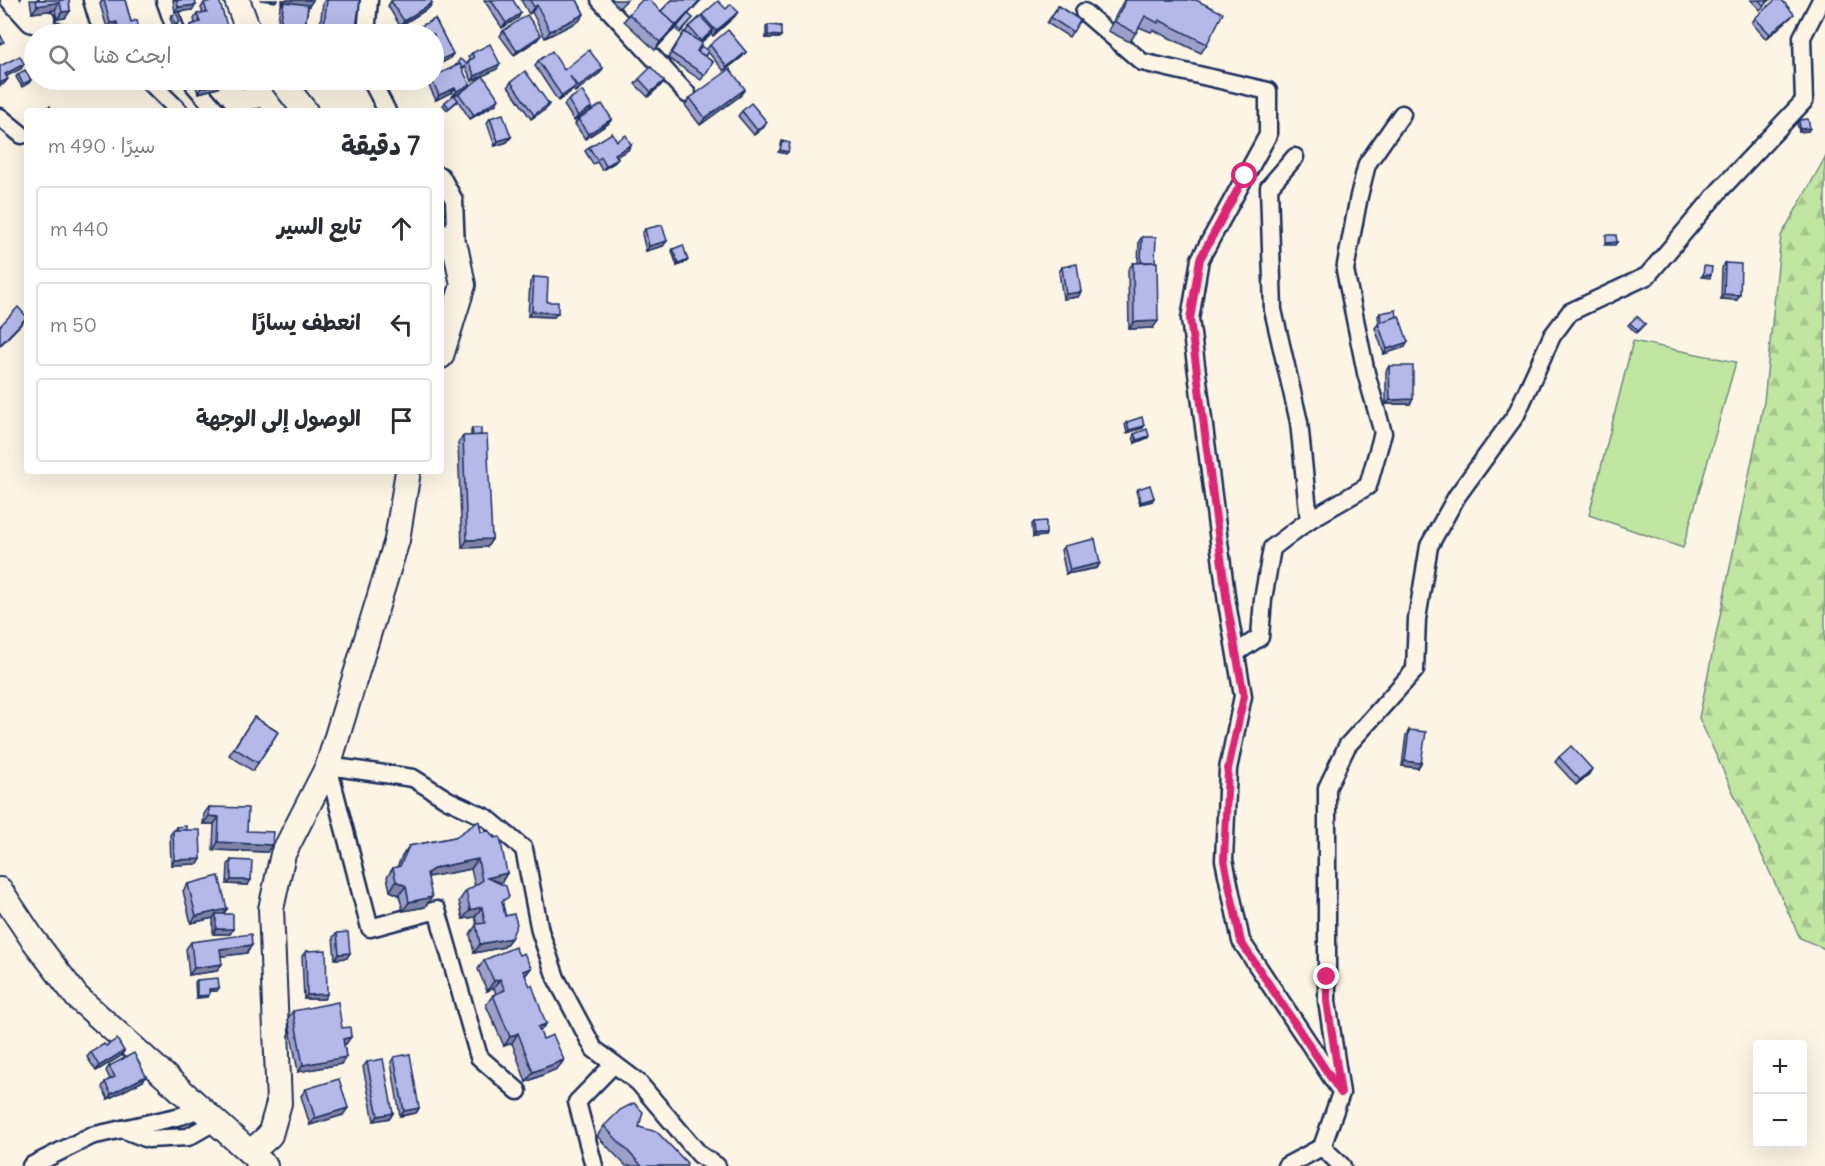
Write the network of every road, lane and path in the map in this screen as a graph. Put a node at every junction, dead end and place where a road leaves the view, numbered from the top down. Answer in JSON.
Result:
{"nodes":[{"id":1,"x":9,"y":0,"type":"edge"},
{"id":2,"x":29,"y":0,"type":"edge"},
{"id":3,"x":92,"y":0,"type":"edge"},
{"id":4,"x":165,"y":0,"type":"edge"},
{"id":5,"x":237,"y":0,"type":"edge"},
{"id":6,"x":319,"y":0,"type":"edge"},
{"id":7,"x":369,"y":0,"type":"edge"},
{"id":8,"x":600,"y":0,"type":"edge"},
{"id":9,"x":1821,"y":0,"type":"edge"},
{"id":10,"x":1084,"y":12,"type":"dead end"},
{"id":11,"x":33,"y":24,"type":"edge"},
{"id":12,"x":60,"y":24,"type":"edge"},
{"id":13,"x":101,"y":24,"type":"edge"},
{"id":14,"x":173,"y":24,"type":"edge"},
{"id":15,"x":246,"y":24,"type":"edge"},
{"id":16,"x":313,"y":24,"type":"edge"},
{"id":17,"x":367,"y":24,"type":"edge"},
{"id":18,"x":158,"y":90,"type":"edge"},
{"id":19,"x":199,"y":90,"type":"edge"},
{"id":20,"x":289,"y":90,"type":"edge"},
{"id":21,"x":376,"y":90,"type":"edge"},
{"id":22,"x":687,"y":94,"type":"dead end"},
{"id":23,"x":176,"y":108,"type":"edge"},
{"id":24,"x":214,"y":108,"type":"edge"},
{"id":25,"x":303,"y":108,"type":"edge"},
{"id":26,"x":385,"y":108,"type":"edge"},
{"id":27,"x":1402,"y":114,"type":"dead end"},
{"id":28,"x":0,"y":117,"type":"edge"},
{"id":29,"x":22,"y":135,"type":"dead end"},
{"id":30,"x":1295,"y":157,"type":"dead end"},
{"id":31,"x":444,"y":182,"type":"edge"},
{"id":32,"x":448,"y":243,"type":"edge"},
{"id":33,"x":444,"y":346,"type":"edge"},
{"id":34,"x":408,"y":474,"type":"edge"},
{"id":35,"x":1309,"y":520,"type":"junction"},
{"id":36,"x":1236,"y":653,"type":"junction"},
{"id":37,"x":328,"y":766,"type":"junction"},
{"id":38,"x":0,"y":890,"type":"edge"},
{"id":39,"x":614,"y":1064,"type":"junction"},
{"id":40,"x":518,"y":1091,"type":"dead end"},
{"id":41,"x":1341,"y":1093,"type":"junction"},
{"id":42,"x":209,"y":1115,"type":"junction"},
{"id":43,"x":122,"y":1129,"type":"junction"},
{"id":44,"x":1322,"y":1146,"type":"junction"},
{"id":45,"x":258,"y":1159,"type":"edge"},
{"id":46,"x":32,"y":1166,"type":"edge"},
{"id":47,"x":594,"y":1166,"type":"edge"},
{"id":48,"x":717,"y":1166,"type":"edge"},
{"id":49,"x":1286,"y":1166,"type":"edge"},
{"id":50,"x":1342,"y":1166,"type":"edge"}],
"edges":[{"from":1,"to":11,"type":"street"},
{"from":2,"to":12,"type":"street"},
{"from":3,"to":13,"type":"street"},
{"from":4,"to":14,"type":"street"},
{"from":5,"to":15,"type":"main road"},
{"from":6,"to":16,"type":"street"},
{"from":7,"to":17,"type":"street"},
{"from":8,"to":22,"type":"street"},
{"from":9,"to":41,"type":"street"},
{"from":10,"to":36,"type":"street"},
{"from":18,"to":23,"type":"street"},
{"from":19,"to":24,"type":"street"},
{"from":20,"to":25,"type":"main road"},
{"from":21,"to":26,"type":"street"},
{"from":27,"to":35,"type":"street"},
{"from":28,"to":29,"type":"street"},
{"from":30,"to":35,"type":"street"},
{"from":31,"to":32,"type":"street"},
{"from":32,"to":33,"type":"main road"},
{"from":34,"to":37,"type":"main road"},
{"from":35,"to":36,"type":"street"},
{"from":36,"to":41,"type":"street"},
{"from":37,"to":39,"type":"street"},
{"from":37,"to":40,"type":"street"},
{"from":37,"to":45,"type":"main road"},
{"from":38,"to":42,"type":"main road"},
{"from":39,"to":47,"type":"street"},
{"from":39,"to":48,"type":"street"},
{"from":41,"to":44,"type":"street"},
{"from":42,"to":43,"type":"street"},
{"from":42,"to":43,"type":"street"},
{"from":42,"to":45,"type":"main road"},
{"from":43,"to":46,"type":"street"},
{"from":44,"to":49,"type":"street"},
{"from":44,"to":50,"type":"street"}]}
